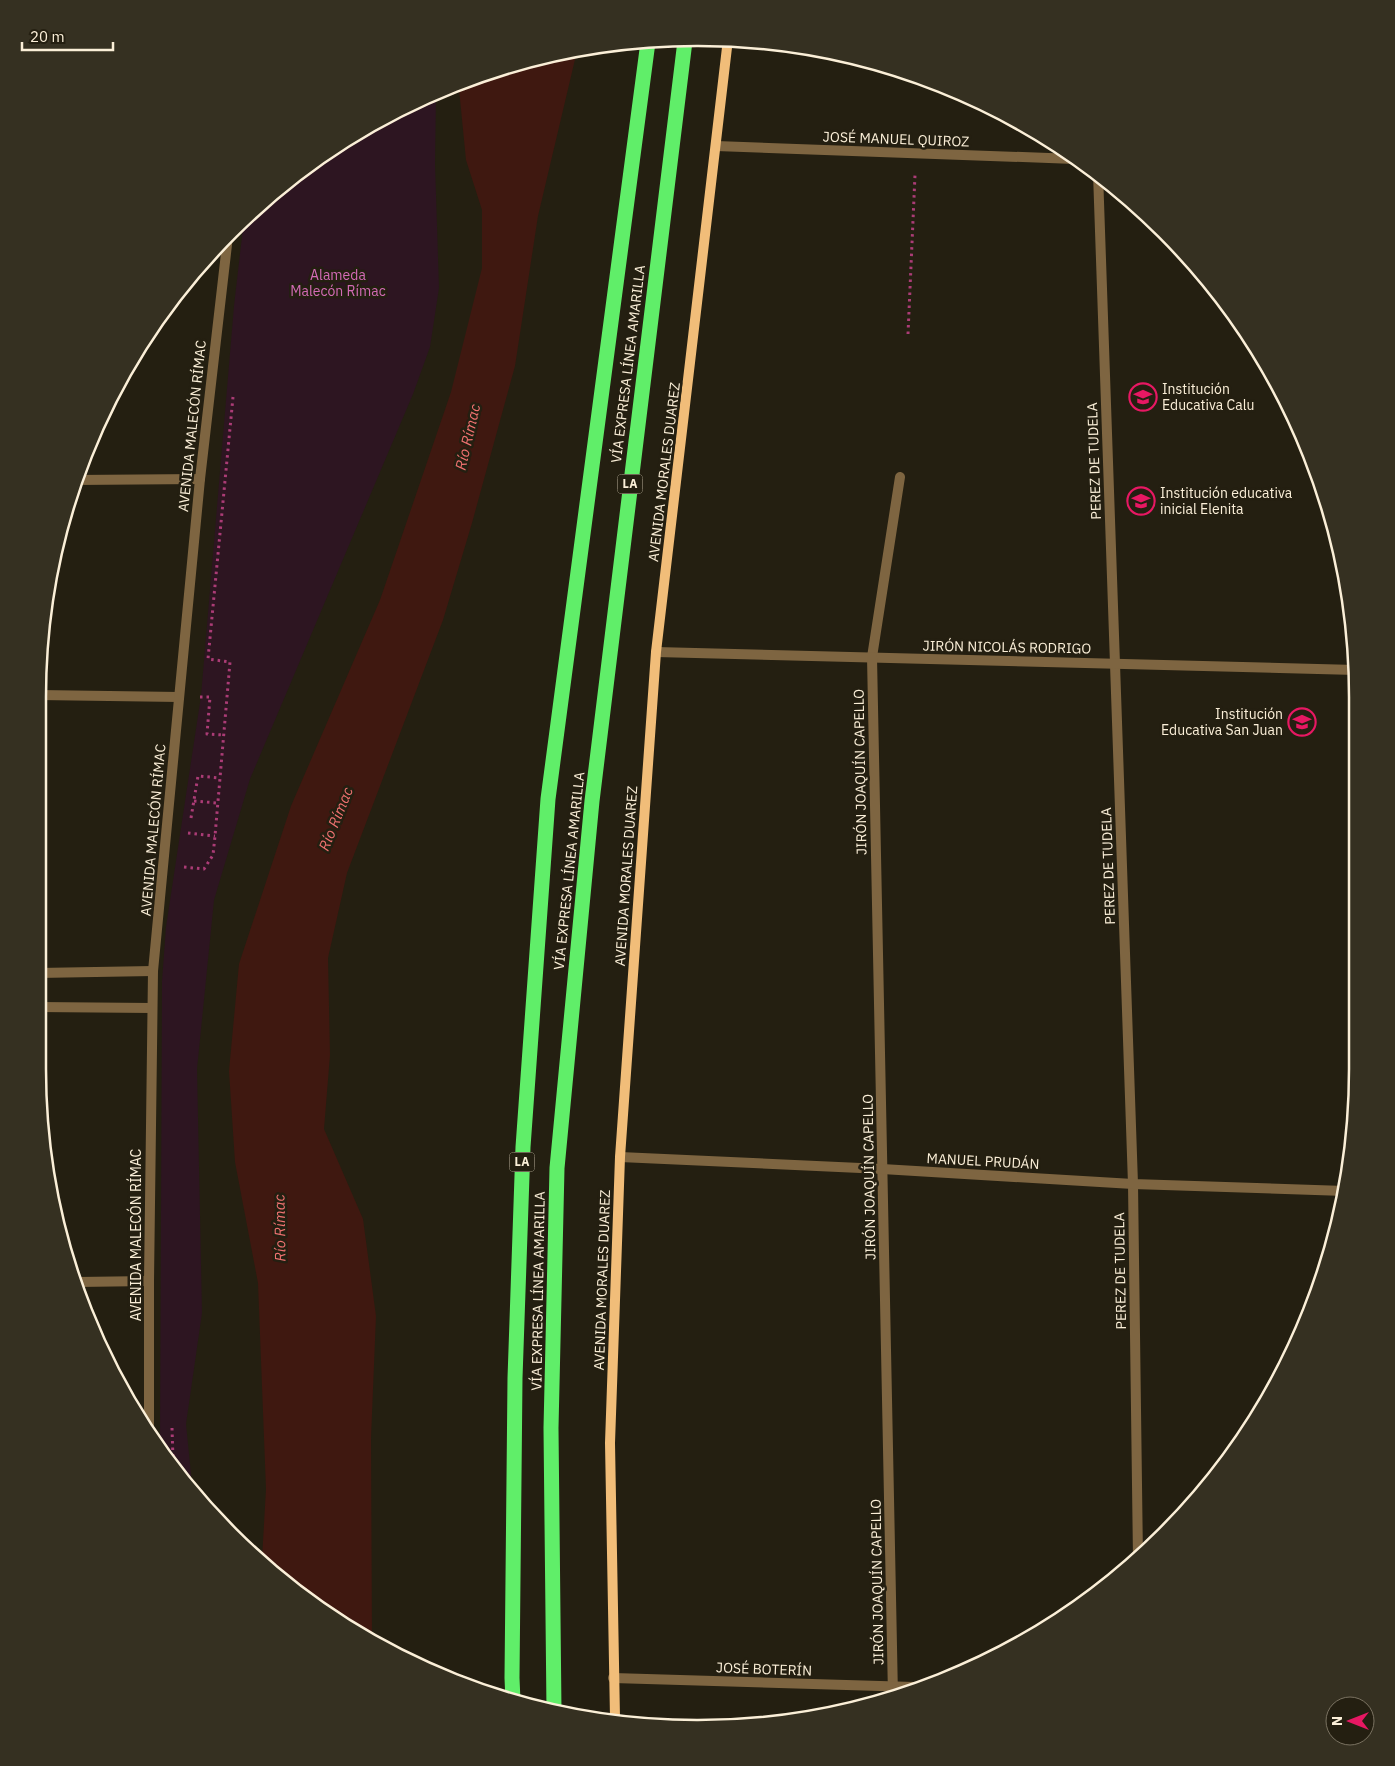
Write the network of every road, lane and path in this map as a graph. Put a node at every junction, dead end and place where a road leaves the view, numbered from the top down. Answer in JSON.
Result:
{"nodes":[{"id":1,"x":684,"y":47,"type":"edge"},
{"id":2,"x":727,"y":47,"type":"edge"},
{"id":3,"x":647,"y":49,"type":"edge"},
{"id":4,"x":716,"y":146,"type":"junction"},
{"id":5,"x":916,"y":153,"type":"junction"},
{"id":6,"x":1063,"y":159,"type":"edge"},
{"id":7,"x":1098,"y":185,"type":"edge"},
{"id":8,"x":226,"y":249,"type":"edge"},
{"id":9,"x":908,"y":334,"type":"dead end"},
{"id":10,"x":233,"y":394,"type":"dead end"},
{"id":11,"x":900,"y":477,"type":"dead end"},
{"id":12,"x":200,"y":479,"type":"junction"},
{"id":13,"x":84,"y":480,"type":"edge"},
{"id":14,"x":656,"y":652,"type":"junction"},
{"id":15,"x":872,"y":657,"type":"junction"},
{"id":16,"x":1115,"y":663,"type":"junction"},
{"id":17,"x":1348,"y":670,"type":"edge"},
{"id":18,"x":46,"y":695,"type":"edge"},
{"id":19,"x":179,"y":697,"type":"junction"},
{"id":20,"x":224,"y":735,"type":"junction"},
{"id":21,"x":194,"y":801,"type":"dead end"},
{"id":22,"x":217,"y":803,"type":"junction"},
{"id":23,"x":188,"y":833,"type":"dead end"},
{"id":24,"x":215,"y":836,"type":"junction"},
{"id":25,"x":183,"y":867,"type":"dead end"},
{"id":26,"x":153,"y":971,"type":"junction"},
{"id":27,"x":46,"y":973,"type":"edge"},
{"id":28,"x":46,"y":1007,"type":"edge"},
{"id":29,"x":152,"y":1008,"type":"junction"},
{"id":30,"x":620,"y":1157,"type":"junction"},
{"id":31,"x":882,"y":1169,"type":"junction"},
{"id":32,"x":1133,"y":1184,"type":"junction"},
{"id":33,"x":1337,"y":1191,"type":"edge"},
{"id":34,"x":149,"y":1281,"type":"junction"},
{"id":35,"x":82,"y":1282,"type":"edge"},
{"id":36,"x":149,"y":1419,"type":"edge"},
{"id":37,"x":1138,"y":1548,"type":"edge"},
{"id":38,"x":553,"y":1657,"type":"junction"},
{"id":39,"x":613,"y":1678,"type":"junction"},
{"id":40,"x":893,"y":1689,"type":"edge"},
{"id":41,"x":889,"y":1691,"type":"edge"},
{"id":42,"x":513,"y":1693,"type":"edge"},
{"id":43,"x":554,"y":1703,"type":"edge"},
{"id":44,"x":564,"y":1706,"type":"edge"},
{"id":45,"x":615,"y":1714,"type":"edge"}],
"edges":[{"from":1,"to":38,"type":"highway","name":"VÍA EXPRESA LÍNEA AMARILLA","number":"LA"},
{"from":2,"to":4,"type":"main road","name":"AVENIDA MORALES DUAREZ"},
{"from":3,"to":42,"type":"highway","name":"VÍA EXPRESA LÍNEA AMARILLA","number":"LA"},
{"from":4,"to":5,"type":"street","name":"JOSÉ MANUEL QUIROZ"},
{"from":4,"to":14,"type":"main road","name":"AVENIDA MORALES DUAREZ"},
{"from":5,"to":6,"type":"street","name":"JOSÉ MANUEL QUIROZ"},
{"from":5,"to":9,"type":"path"},
{"from":7,"to":16,"type":"street","name":"PEREZ DE TUDELA"},
{"from":8,"to":12,"type":"street","name":"AVENIDA MALECÓN RÍMAC"},
{"from":10,"to":20,"type":"path"},
{"from":11,"to":15,"type":"street","name":"JIRÓN JOAQUÍN CAPELLO"},
{"from":12,"to":13,"type":"street"},
{"from":12,"to":19,"type":"street","name":"AVENIDA MALECÓN RÍMAC"},
{"from":14,"to":15,"type":"street","name":"JIRÓN NICOLÁS RODRIGO"},
{"from":14,"to":30,"type":"main road","name":"AVENIDA MORALES DUAREZ"},
{"from":15,"to":16,"type":"street","name":"JIRÓN NICOLÁS RODRIGO"},
{"from":15,"to":31,"type":"street","name":"JIRÓN JOAQUÍN CAPELLO"},
{"from":16,"to":17,"type":"street","name":"JIRÓN NICOLÁS RODRIGO"},
{"from":16,"to":32,"type":"street","name":"PEREZ DE TUDELA"},
{"from":18,"to":19,"type":"street"},
{"from":19,"to":20,"type":"path"},
{"from":19,"to":26,"type":"street","name":"AVENIDA MALECÓN RÍMAC"},
{"from":20,"to":22,"type":"path"},
{"from":21,"to":22,"type":"path"},
{"from":22,"to":24,"type":"path"},
{"from":23,"to":24,"type":"path"},
{"from":24,"to":25,"type":"path"},
{"from":26,"to":27,"type":"street"},
{"from":26,"to":29,"type":"street","name":"AVENIDA MALECÓN RÍMAC"},
{"from":28,"to":29,"type":"street"},
{"from":29,"to":34,"type":"street","name":"AVENIDA MALECÓN RÍMAC"},
{"from":30,"to":31,"type":"street","name":"MANUEL PRUDÁN"},
{"from":30,"to":39,"type":"main road","name":"AVENIDA MORALES DUAREZ"},
{"from":31,"to":32,"type":"street","name":"MANUEL PRUDÁN"},
{"from":31,"to":40,"type":"street","name":"JIRÓN JOAQUÍN CAPELLO"},
{"from":32,"to":33,"type":"street","name":"MANUEL PRUDÁN"},
{"from":32,"to":37,"type":"street","name":"PEREZ DE TUDELA"},
{"from":34,"to":35,"type":"street"},
{"from":34,"to":36,"type":"street","name":"AVENIDA MALECÓN RÍMAC"},
{"from":38,"to":43,"type":"highway","name":"VÍA EXPRESA LÍNEA AMARILLA","number":"LA"},
{"from":38,"to":44,"type":"highway"},
{"from":39,"to":41,"type":"street","name":"JOSÉ BOTERÍN"},
{"from":39,"to":45,"type":"main road","name":"AVENIDA MORALES DUAREZ"}]}
